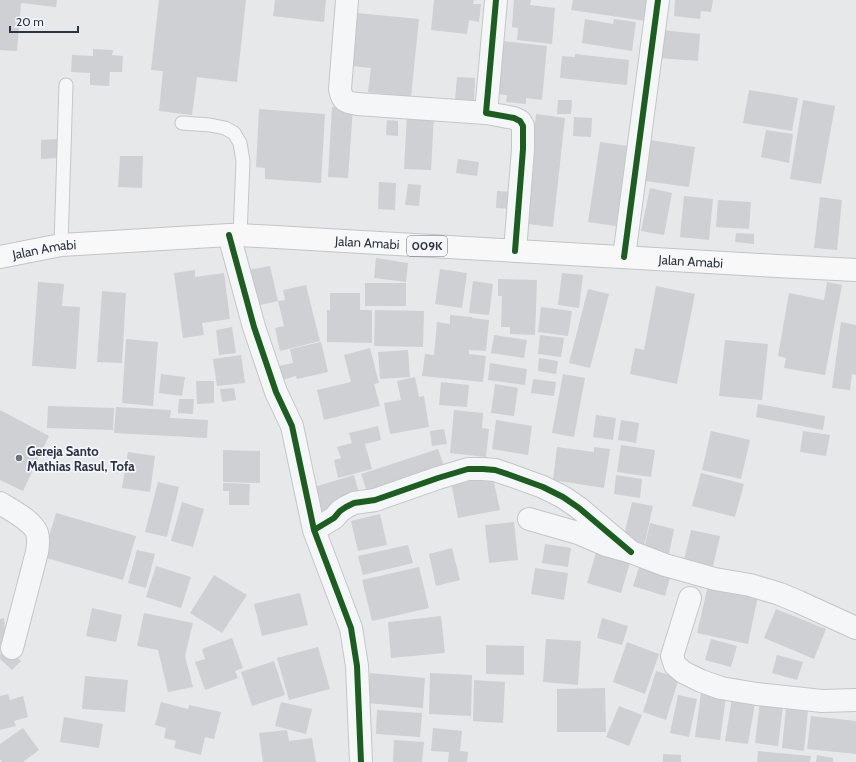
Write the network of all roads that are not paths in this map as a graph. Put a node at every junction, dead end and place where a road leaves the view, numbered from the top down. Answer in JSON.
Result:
{"nodes":[{"id":1,"x":347,"y":0,"type":"edge"},
{"id":2,"x":496,"y":0,"type":"edge"},
{"id":3,"x":658,"y":0,"type":"edge"},
{"id":4,"x":66,"y":85,"type":"dead end"},
{"id":5,"x":486,"y":112,"type":"junction"},
{"id":6,"x":182,"y":123,"type":"dead end"},
{"id":7,"x":235,"y":235,"type":"junction"},
{"id":8,"x":61,"y":245,"type":"junction"},
{"id":9,"x":515,"y":252,"type":"junction"},
{"id":10,"x":0,"y":257,"type":"edge"},
{"id":11,"x":624,"y":257,"type":"junction"},
{"id":12,"x":856,"y":270,"type":"edge"},
{"id":13,"x":0,"y":503,"type":"edge"},
{"id":14,"x":529,"y":519,"type":"dead end"},
{"id":15,"x":314,"y":530,"type":"junction"},
{"id":16,"x":631,"y":552,"type":"junction"},
{"id":17,"x":690,"y":598,"type":"dead end"},
{"id":18,"x":856,"y":628,"type":"edge"},
{"id":19,"x":12,"y":648,"type":"dead end"},
{"id":20,"x":856,"y":700,"type":"edge"},
{"id":21,"x":361,"y":762,"type":"edge"}],
"edges":[{"from":1,"to":5,"type":"street"},
{"from":2,"to":5,"type":"street"},
{"from":3,"to":11,"type":"street"},
{"from":4,"to":8,"type":"lane"},
{"from":5,"to":9,"type":"street"},
{"from":6,"to":7,"type":"lane"},
{"from":7,"to":8,"type":"main road","name":"Jalan Amabi","number":"009K"},
{"from":7,"to":9,"type":"main road","name":"Jalan Amabi","number":"009K"},
{"from":7,"to":15,"type":"street"},
{"from":8,"to":10,"type":"main road","name":"Jalan Amabi","number":"009K"},
{"from":9,"to":11,"type":"main road","name":"Jalan Amabi","number":"009K"},
{"from":11,"to":12,"type":"main road","name":"Jalan Amabi","number":"009K"},
{"from":13,"to":19,"type":"street"},
{"from":14,"to":16,"type":"street"},
{"from":15,"to":16,"type":"street"},
{"from":15,"to":21,"type":"street"},
{"from":16,"to":18,"type":"street"},
{"from":17,"to":20,"type":"street"}]}
